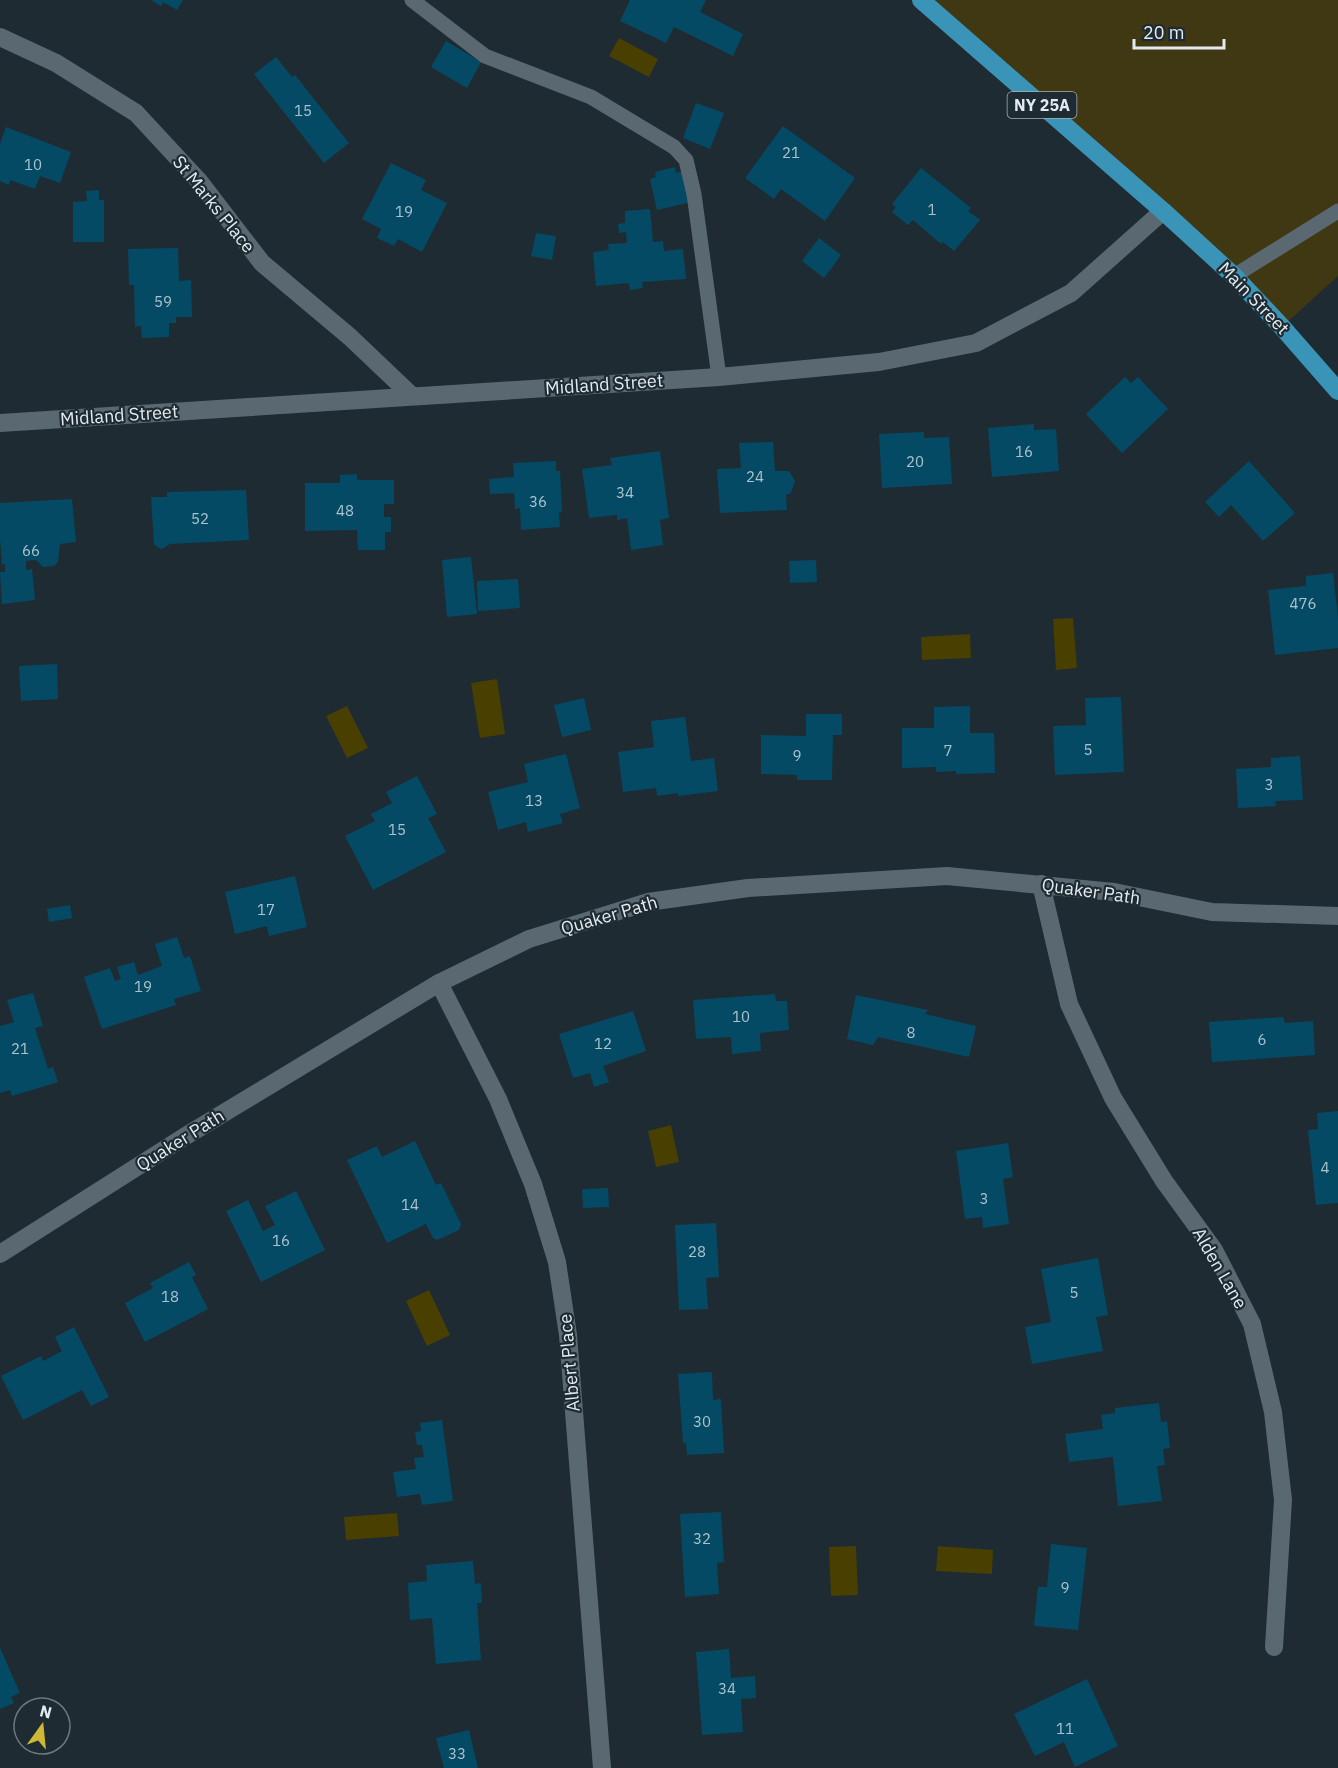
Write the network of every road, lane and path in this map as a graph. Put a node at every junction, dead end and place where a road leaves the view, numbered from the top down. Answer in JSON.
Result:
{"nodes":[{"id":1,"x":412,"y":0,"type":"edge"},
{"id":2,"x":921,"y":0,"type":"edge"},
{"id":3,"x":0,"y":37,"type":"edge"},
{"id":4,"x":1163,"y":211,"type":"junction"},
{"id":5,"x":1338,"y":211,"type":"edge"},
{"id":6,"x":1234,"y":276,"type":"junction"},
{"id":7,"x":719,"y":376,"type":"junction"},
{"id":8,"x":1338,"y":391,"type":"edge"},
{"id":9,"x":412,"y":396,"type":"junction"},
{"id":10,"x":0,"y":423,"type":"edge"},
{"id":11,"x":1041,"y":884,"type":"junction"},
{"id":12,"x":1338,"y":916,"type":"edge"},
{"id":13,"x":439,"y":983,"type":"junction"},
{"id":14,"x":0,"y":1254,"type":"edge"},
{"id":15,"x":1274,"y":1647,"type":"dead end"},
{"id":16,"x":602,"y":1768,"type":"edge"}],
"edges":[{"from":1,"to":7,"type":"lane"},
{"from":2,"to":4,"type":"main road","number":"NY 25A"},
{"from":3,"to":9,"type":"street","name":"St Marks Place"},
{"from":4,"to":6,"type":"main road","name":"Main Street","number":"NY 25A"},
{"from":4,"to":7,"type":"street","name":"Midland Street"},
{"from":5,"to":6,"type":"lane"},
{"from":6,"to":8,"type":"main road","name":"Main Street","number":"NY 25A"},
{"from":7,"to":9,"type":"street","name":"Midland Street"},
{"from":9,"to":10,"type":"street","name":"Midland Street"},
{"from":11,"to":12,"type":"street","name":"Quaker Path"},
{"from":11,"to":13,"type":"street","name":"Quaker Path"},
{"from":11,"to":15,"type":"street","name":"Alden Lane"},
{"from":13,"to":14,"type":"street","name":"Quaker Path"},
{"from":13,"to":16,"type":"street","name":"Albert Place"}]}
